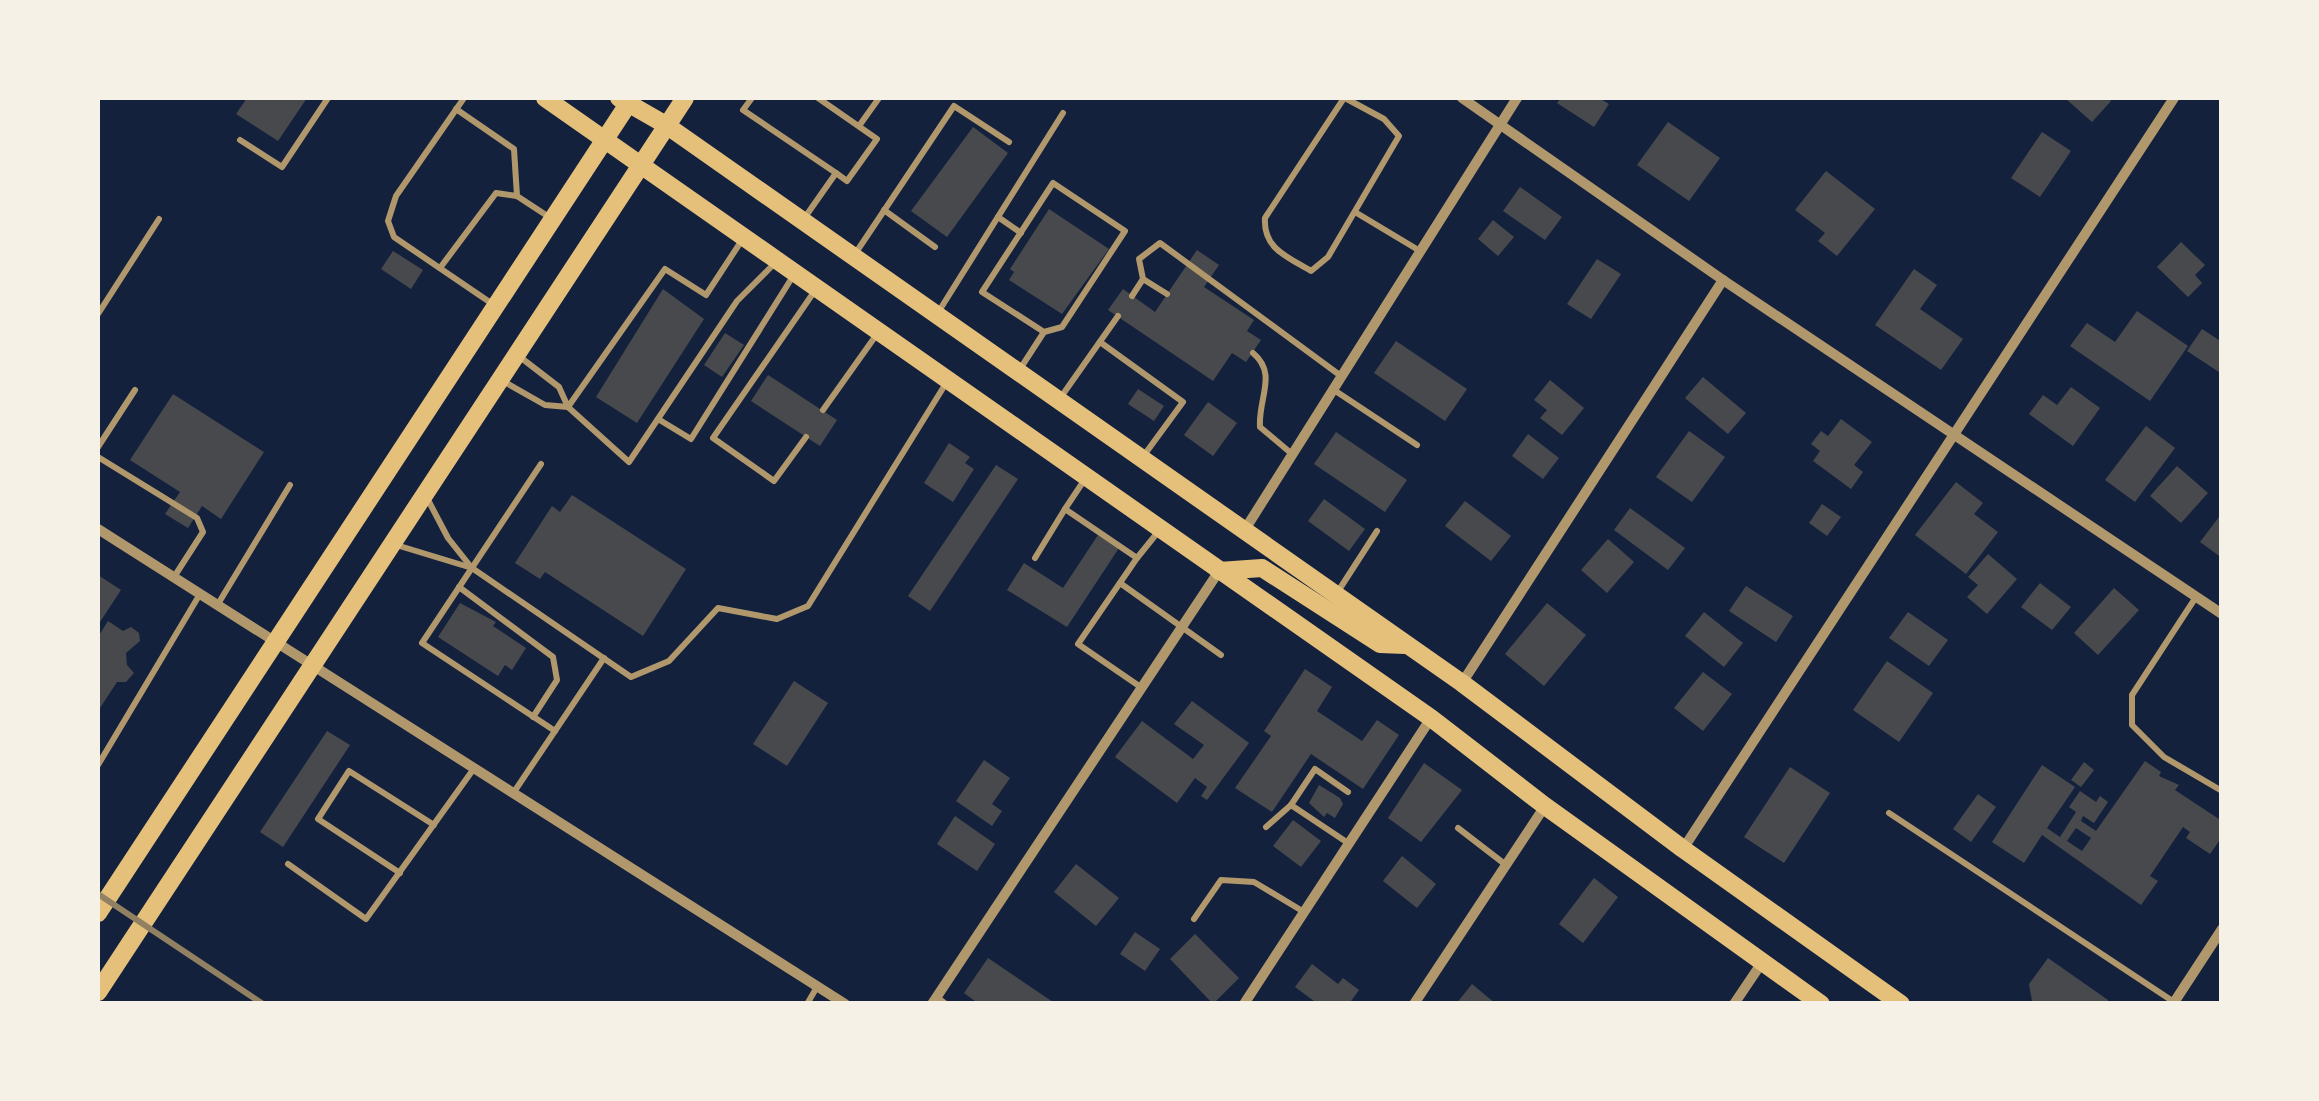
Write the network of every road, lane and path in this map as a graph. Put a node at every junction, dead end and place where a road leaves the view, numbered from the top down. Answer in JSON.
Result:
{"nodes":[{"id":1,"x":328,"y":98,"type":"edge"},
{"id":2,"x":464,"y":98,"type":"edge"},
{"id":3,"x":546,"y":98,"type":"edge"},
{"id":4,"x":685,"y":98,"type":"edge"},
{"id":5,"x":752,"y":98,"type":"edge"},
{"id":6,"x":818,"y":98,"type":"edge"},
{"id":7,"x":879,"y":98,"type":"edge"},
{"id":8,"x":1345,"y":98,"type":"edge"},
{"id":9,"x":1462,"y":98,"type":"edge"},
{"id":10,"x":1517,"y":98,"type":"edge"},
{"id":11,"x":2174,"y":98,"type":"edge"},
{"id":12,"x":626,"y":100,"type":"edge"},
{"id":13,"x":456,"y":109,"type":"junction"},
{"id":14,"x":1063,"y":113,"type":"dead end"},
{"id":15,"x":1500,"y":122,"type":"junction"},
{"id":16,"x":666,"y":125,"type":"junction"},
{"id":17,"x":859,"y":126,"type":"junction"},
{"id":18,"x":605,"y":138,"type":"junction"},
{"id":19,"x":240,"y":140,"type":"dead end"},
{"id":20,"x":1008,"y":142,"type":"dead end"},
{"id":21,"x":642,"y":162,"type":"junction"},
{"id":22,"x":836,"y":173,"type":"junction"},
{"id":23,"x":517,"y":196,"type":"junction"},
{"id":24,"x":884,"y":210,"type":"junction"},
{"id":25,"x":1355,"y":212,"type":"junction"},
{"id":26,"x":998,"y":217,"type":"junction"},
{"id":27,"x":159,"y":219,"type":"dead end"},
{"id":28,"x":552,"y":219,"type":"junction"},
{"id":29,"x":802,"y":222,"type":"junction"},
{"id":30,"x":1021,"y":232,"type":"junction"},
{"id":31,"x":745,"y":234,"type":"junction"},
{"id":32,"x":935,"y":247,"type":"dead end"},
{"id":33,"x":1420,"y":251,"type":"junction"},
{"id":34,"x":852,"y":257,"type":"junction"},
{"id":35,"x":779,"y":259,"type":"junction"},
{"id":36,"x":440,"y":268,"type":"junction"},
{"id":37,"x":796,"y":271,"type":"junction"},
{"id":38,"x":1144,"y":279,"type":"junction"},
{"id":39,"x":1723,"y":280,"type":"junction"},
{"id":40,"x":818,"y":287,"type":"junction"},
{"id":41,"x":1167,"y":294,"type":"dead end"},
{"id":42,"x":1132,"y":296,"type":"dead end"},
{"id":43,"x":495,"y":305,"type":"junction"},
{"id":44,"x":98,"y":314,"type":"edge"},
{"id":45,"x":936,"y":316,"type":"junction"},
{"id":46,"x":1118,"y":316,"type":"dead end"},
{"id":47,"x":880,"y":330,"type":"junction"},
{"id":48,"x":1044,"y":332,"type":"junction"},
{"id":49,"x":1100,"y":342,"type":"junction"},
{"id":50,"x":1253,"y":353,"type":"dead end"},
{"id":51,"x":516,"y":354,"type":"junction"},
{"id":52,"x":1018,"y":372,"type":"junction"},
{"id":53,"x":1342,"y":376,"type":"junction"},
{"id":54,"x":500,"y":379,"type":"junction"},
{"id":55,"x":949,"y":379,"type":"junction"},
{"id":56,"x":135,"y":390,"type":"dead end"},
{"id":57,"x":1333,"y":390,"type":"junction"},
{"id":58,"x":1058,"y":401,"type":"junction"},
{"id":59,"x":568,"y":406,"type":"junction"},
{"id":60,"x":823,"y":410,"type":"dead end"},
{"id":61,"x":658,"y":418,"type":"junction"},
{"id":62,"x":1955,"y":436,"type":"junction"},
{"id":63,"x":806,"y":437,"type":"dead end"},
{"id":64,"x":1416,"y":445,"type":"dead end"},
{"id":65,"x":98,"y":447,"type":"edge"},
{"id":66,"x":1292,"y":454,"type":"junction"},
{"id":67,"x":98,"y":457,"type":"edge"},
{"id":68,"x":1142,"y":459,"type":"junction"},
{"id":69,"x":541,"y":464,"type":"dead end"},
{"id":70,"x":1086,"y":478,"type":"junction"},
{"id":71,"x":290,"y":485,"type":"dead end"},
{"id":72,"x":424,"y":493,"type":"junction"},
{"id":73,"x":1064,"y":509,"type":"junction"},
{"id":74,"x":98,"y":529,"type":"edge"},
{"id":75,"x":1160,"y":529,"type":"junction"},
{"id":76,"x":1244,"y":531,"type":"junction"},
{"id":77,"x":1377,"y":531,"type":"dead end"},
{"id":78,"x":391,"y":544,"type":"junction"},
{"id":79,"x":1035,"y":558,"type":"dead end"},
{"id":80,"x":1137,"y":558,"type":"junction"},
{"id":81,"x":472,"y":568,"type":"junction"},
{"id":82,"x":1219,"y":571,"type":"junction"},
{"id":83,"x":174,"y":577,"type":"junction"},
{"id":84,"x":1120,"y":582,"type":"junction"},
{"id":85,"x":459,"y":587,"type":"junction"},
{"id":86,"x":200,"y":593,"type":"junction"},
{"id":87,"x":1336,"y":596,"type":"junction"},
{"id":88,"x":2196,"y":597,"type":"junction"},
{"id":89,"x":218,"y":604,"type":"junction"},
{"id":90,"x":2222,"y":614,"type":"edge"},
{"id":91,"x":1182,"y":628,"type":"junction"},
{"id":92,"x":275,"y":640,"type":"junction"},
{"id":93,"x":1406,"y":644,"type":"junction"},
{"id":94,"x":1220,"y":655,"type":"dead end"},
{"id":95,"x":604,"y":658,"type":"junction"},
{"id":96,"x":313,"y":664,"type":"junction"},
{"id":97,"x":1462,"y":683,"type":"junction"},
{"id":98,"x":1142,"y":688,"type":"junction"},
{"id":99,"x":533,"y":716,"type":"junction"},
{"id":100,"x":1431,"y":718,"type":"junction"},
{"id":101,"x":555,"y":731,"type":"junction"},
{"id":102,"x":98,"y":766,"type":"edge"},
{"id":103,"x":475,"y":767,"type":"junction"},
{"id":104,"x":2222,"y":791,"type":"edge"},
{"id":105,"x":514,"y":792,"type":"junction"},
{"id":106,"x":1348,"y":792,"type":"dead end"},
{"id":107,"x":1291,"y":805,"type":"junction"},
{"id":108,"x":1545,"y":806,"type":"junction"},
{"id":109,"x":1889,"y":813,"type":"dead end"},
{"id":110,"x":434,"y":825,"type":"junction"},
{"id":111,"x":1266,"y":828,"type":"dead end"},
{"id":112,"x":1458,"y":828,"type":"dead end"},
{"id":113,"x":1349,"y":844,"type":"junction"},
{"id":114,"x":1683,"y":849,"type":"junction"},
{"id":115,"x":288,"y":864,"type":"dead end"},
{"id":116,"x":1506,"y":864,"type":"junction"},
{"id":117,"x":400,"y":873,"type":"junction"},
{"id":118,"x":1304,"y":912,"type":"junction"},
{"id":119,"x":98,"y":914,"type":"edge"},
{"id":120,"x":1194,"y":919,"type":"dead end"},
{"id":121,"x":2222,"y":929,"type":"edge"},
{"id":122,"x":1763,"y":961,"type":"junction"},
{"id":123,"x":818,"y":986,"type":"junction"},
{"id":124,"x":98,"y":992,"type":"edge"},
{"id":125,"x":939,"y":1001,"type":"edge"},
{"id":126,"x":2174,"y":1003,"type":"edge"},
{"id":127,"x":807,"y":1004,"type":"edge"},
{"id":128,"x":845,"y":1004,"type":"edge"},
{"id":129,"x":1244,"y":1004,"type":"edge"},
{"id":130,"x":1414,"y":1004,"type":"edge"},
{"id":131,"x":1734,"y":1004,"type":"edge"},
{"id":132,"x":1822,"y":1004,"type":"edge"},
{"id":133,"x":1901,"y":1004,"type":"edge"}],
"edges":[{"from":1,"to":19,"type":"lane"},
{"from":2,"to":13,"type":"lane"},
{"from":3,"to":18,"type":"main road"},
{"from":4,"to":16,"type":"main road"},
{"from":5,"to":22,"type":"lane"},
{"from":6,"to":17,"type":"lane"},
{"from":7,"to":17,"type":"lane"},
{"from":8,"to":25,"type":"lane"},
{"from":8,"to":25,"type":"lane"},
{"from":9,"to":15,"type":"street"},
{"from":10,"to":15,"type":"street"},
{"from":11,"to":62,"type":"street"},
{"from":12,"to":16,"type":"main road"},
{"from":12,"to":18,"type":"main road"},
{"from":13,"to":23,"type":"lane"},
{"from":13,"to":36,"type":"lane"},
{"from":14,"to":26,"type":"lane"},
{"from":15,"to":33,"type":"street"},
{"from":15,"to":39,"type":"street"},
{"from":16,"to":21,"type":"main road"},
{"from":16,"to":29,"type":"main road"},
{"from":17,"to":22,"type":"lane"},
{"from":18,"to":21,"type":"main road"},
{"from":18,"to":28,"type":"main road"},
{"from":20,"to":24,"type":"lane"},
{"from":21,"to":31,"type":"main road"},
{"from":21,"to":51,"type":"main road"},
{"from":22,"to":29,"type":"lane"},
{"from":23,"to":28,"type":"lane"},
{"from":23,"to":36,"type":"lane"},
{"from":24,"to":32,"type":"lane"},
{"from":24,"to":34,"type":"lane"},
{"from":25,"to":33,"type":"lane"},
{"from":26,"to":30,"type":"lane"},
{"from":26,"to":45,"type":"lane"},
{"from":27,"to":44,"type":"lane"},
{"from":28,"to":43,"type":"main road"},
{"from":29,"to":34,"type":"main road"},
{"from":30,"to":48,"type":"lane"},
{"from":30,"to":48,"type":"lane"},
{"from":31,"to":35,"type":"main road"},
{"from":31,"to":59,"type":"lane"},
{"from":33,"to":53,"type":"street"},
{"from":34,"to":45,"type":"main road"},
{"from":35,"to":37,"type":"main road"},
{"from":35,"to":61,"type":"lane"},
{"from":36,"to":43,"type":"lane"},
{"from":37,"to":40,"type":"main road"},
{"from":37,"to":61,"type":"lane"},
{"from":38,"to":41,"type":"lane"},
{"from":38,"to":42,"type":"lane"},
{"from":38,"to":53,"type":"lane"},
{"from":39,"to":62,"type":"street"},
{"from":39,"to":97,"type":"street"},
{"from":40,"to":47,"type":"main road"},
{"from":40,"to":63,"type":"lane"},
{"from":43,"to":92,"type":"main road"},
{"from":45,"to":52,"type":"main road"},
{"from":46,"to":49,"type":"lane"},
{"from":47,"to":55,"type":"main road"},
{"from":47,"to":60,"type":"lane"},
{"from":48,"to":52,"type":"lane"},
{"from":49,"to":58,"type":"lane"},
{"from":49,"to":68,"type":"lane"},
{"from":50,"to":66,"type":"lane"},
{"from":51,"to":54,"type":"main road"},
{"from":51,"to":59,"type":"lane"},
{"from":52,"to":58,"type":"main road"},
{"from":53,"to":57,"type":"street"},
{"from":54,"to":59,"type":"lane"},
{"from":54,"to":72,"type":"main road"},
{"from":55,"to":70,"type":"main road"},
{"from":55,"to":95,"type":"lane"},
{"from":56,"to":65,"type":"lane"},
{"from":57,"to":64,"type":"lane"},
{"from":57,"to":66,"type":"street"},
{"from":58,"to":68,"type":"main road"},
{"from":59,"to":61,"type":"lane"},
{"from":62,"to":88,"type":"street"},
{"from":62,"to":114,"type":"street"},
{"from":66,"to":76,"type":"street"},
{"from":67,"to":83,"type":"lane"},
{"from":68,"to":76,"type":"main road"},
{"from":69,"to":81,"type":"lane"},
{"from":70,"to":73,"type":"lane"},
{"from":70,"to":75,"type":"main road"},
{"from":71,"to":89,"type":"lane"},
{"from":72,"to":78,"type":"main road"},
{"from":72,"to":81,"type":"lane"},
{"from":73,"to":79,"type":"lane"},
{"from":73,"to":80,"type":"lane"},
{"from":74,"to":83,"type":"street"},
{"from":75,"to":80,"type":"lane"},
{"from":75,"to":82,"type":"main road"},
{"from":76,"to":87,"type":"main road"},
{"from":77,"to":87,"type":"lane"},
{"from":78,"to":81,"type":"lane"},
{"from":78,"to":96,"type":"main road"},
{"from":80,"to":84,"type":"lane"},
{"from":81,"to":85,"type":"lane"},
{"from":81,"to":95,"type":"lane"},
{"from":82,"to":91,"type":"street"},
{"from":82,"to":93,"type":"main road"},
{"from":82,"to":100,"type":"main road"},
{"from":83,"to":86,"type":"street"},
{"from":84,"to":91,"type":"lane"},
{"from":84,"to":98,"type":"lane"},
{"from":85,"to":99,"type":"lane"},
{"from":85,"to":99,"type":"lane"},
{"from":86,"to":89,"type":"street"},
{"from":86,"to":102,"type":"lane"},
{"from":87,"to":93,"type":"main road"},
{"from":88,"to":90,"type":"street"},
{"from":88,"to":104,"type":"lane"},
{"from":89,"to":92,"type":"street"},
{"from":91,"to":94,"type":"lane"},
{"from":91,"to":98,"type":"street"},
{"from":92,"to":96,"type":"street"},
{"from":92,"to":119,"type":"main road"},
{"from":93,"to":97,"type":"main road"},
{"from":95,"to":101,"type":"lane"},
{"from":96,"to":103,"type":"street"},
{"from":96,"to":124,"type":"main road"},
{"from":97,"to":114,"type":"main road"},
{"from":98,"to":125,"type":"street"},
{"from":99,"to":101,"type":"lane"},
{"from":100,"to":108,"type":"main road"},
{"from":100,"to":113,"type":"street"},
{"from":101,"to":105,"type":"lane"},
{"from":103,"to":105,"type":"street"},
{"from":103,"to":110,"type":"lane"},
{"from":105,"to":123,"type":"street"},
{"from":106,"to":107,"type":"lane"},
{"from":107,"to":111,"type":"lane"},
{"from":107,"to":113,"type":"lane"},
{"from":108,"to":116,"type":"street"},
{"from":108,"to":122,"type":"main road"},
{"from":109,"to":126,"type":"lane"},
{"from":110,"to":117,"type":"lane"},
{"from":110,"to":117,"type":"lane"},
{"from":112,"to":116,"type":"lane"},
{"from":113,"to":118,"type":"street"},
{"from":114,"to":133,"type":"main road"},
{"from":115,"to":117,"type":"lane"},
{"from":116,"to":130,"type":"street"},
{"from":118,"to":120,"type":"lane"},
{"from":118,"to":129,"type":"street"},
{"from":121,"to":126,"type":"street"},
{"from":122,"to":131,"type":"street"},
{"from":122,"to":132,"type":"main road"},
{"from":123,"to":127,"type":"lane"},
{"from":123,"to":128,"type":"street"}]}
